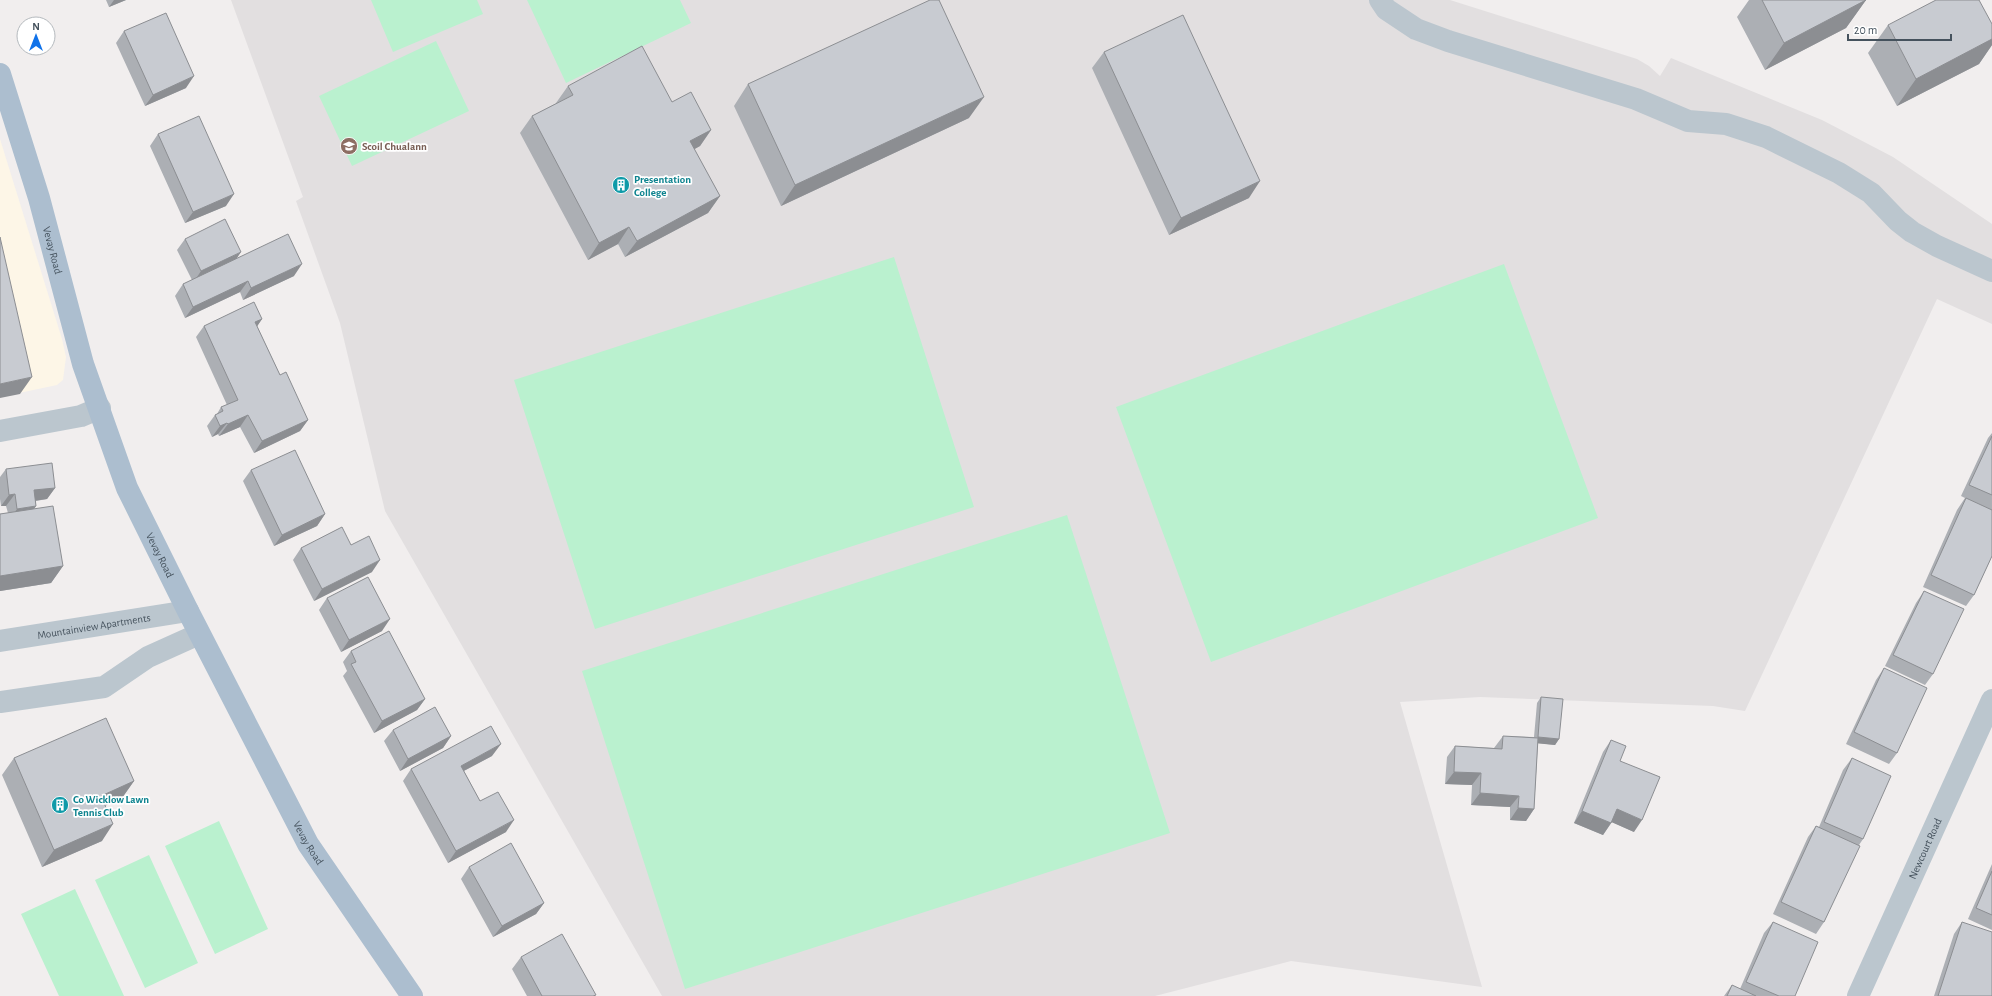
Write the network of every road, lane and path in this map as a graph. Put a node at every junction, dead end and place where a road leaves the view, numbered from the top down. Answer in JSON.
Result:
{"nodes":[{"id":1,"x":1380,"y":0,"type":"edge"},
{"id":2,"x":0,"y":74,"type":"edge"},
{"id":3,"x":1992,"y":271,"type":"edge"},
{"id":4,"x":100,"y":408,"type":"junction"},
{"id":5,"x":0,"y":431,"type":"edge"},
{"id":6,"x":188,"y":611,"type":"junction"},
{"id":7,"x":199,"y":634,"type":"junction"},
{"id":8,"x":0,"y":641,"type":"edge"},
{"id":9,"x":1992,"y":700,"type":"edge"},
{"id":10,"x":0,"y":702,"type":"edge"},
{"id":11,"x":412,"y":996,"type":"edge"},
{"id":12,"x":1858,"y":996,"type":"edge"}],
"edges":[{"from":1,"to":3,"type":"street"},
{"from":2,"to":4,"type":"main road","name":"Vevay Road"},
{"from":4,"to":5,"type":"street"},
{"from":4,"to":6,"type":"main road","name":"Vevay Road"},
{"from":6,"to":7,"type":"main road","name":"Vevay Road"},
{"from":6,"to":8,"type":"street","name":"Mountainview Apartments"},
{"from":7,"to":10,"type":"street"},
{"from":7,"to":11,"type":"main road","name":"Vevay Road"},
{"from":9,"to":12,"type":"street","name":"Newcourt Road"}]}
